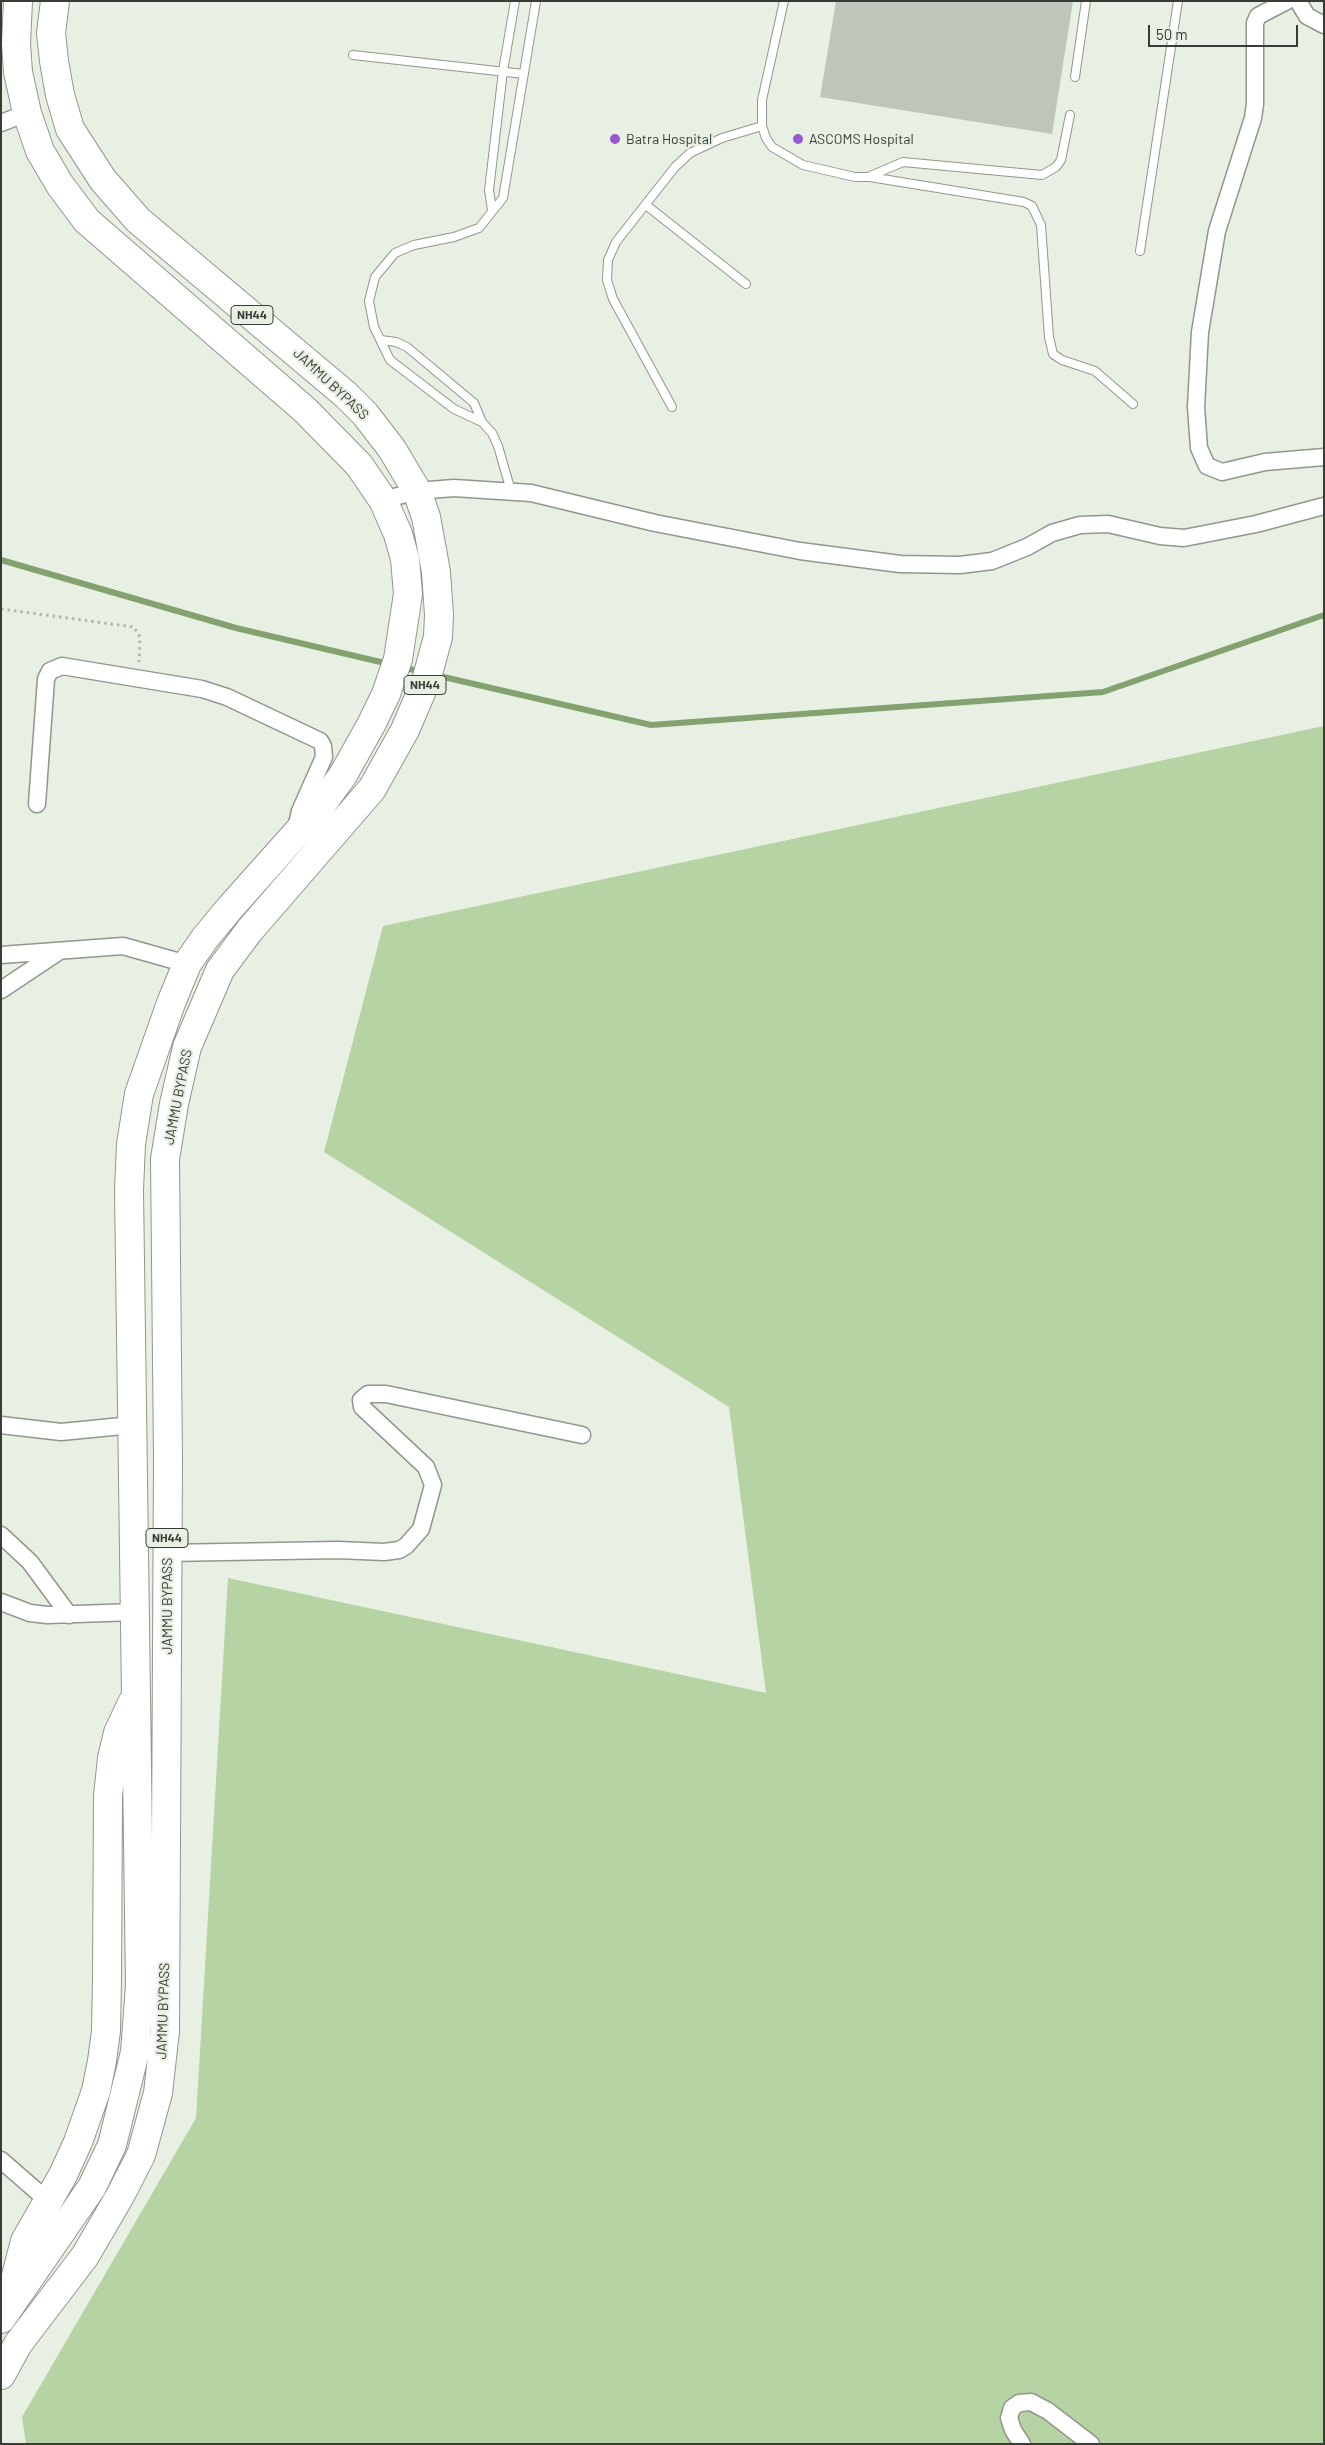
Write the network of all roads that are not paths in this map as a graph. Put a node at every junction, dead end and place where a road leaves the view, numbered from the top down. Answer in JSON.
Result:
{"nodes":[{"id":1,"x":18,"y":1,"type":"edge"},
{"id":2,"x":55,"y":1,"type":"edge"},
{"id":3,"x":515,"y":1,"type":"edge"},
{"id":4,"x":536,"y":1,"type":"edge"},
{"id":5,"x":784,"y":1,"type":"edge"},
{"id":6,"x":1086,"y":1,"type":"edge"},
{"id":7,"x":1178,"y":1,"type":"edge"},
{"id":8,"x":1287,"y":1,"type":"edge"},
{"id":9,"x":1298,"y":1,"type":"edge"},
{"id":10,"x":1324,"y":25,"type":"edge"},
{"id":11,"x":353,"y":55,"type":"dead end"},
{"id":12,"x":503,"y":71,"type":"junction"},
{"id":13,"x":524,"y":74,"type":"junction"},
{"id":14,"x":1075,"y":77,"type":"dead end"},
{"id":15,"x":27,"y":113,"type":"junction"},
{"id":16,"x":1070,"y":114,"type":"dead end"},
{"id":17,"x":1,"y":123,"type":"edge"},
{"id":18,"x":762,"y":126,"type":"junction"},
{"id":19,"x":868,"y":177,"type":"junction"},
{"id":20,"x":646,"y":205,"type":"junction"},
{"id":21,"x":492,"y":210,"type":"junction"},
{"id":22,"x":1140,"y":251,"type":"dead end"},
{"id":23,"x":746,"y":284,"type":"dead end"},
{"id":24,"x":381,"y":340,"type":"junction"},
{"id":25,"x":1133,"y":404,"type":"dead end"},
{"id":26,"x":672,"y":407,"type":"dead end"},
{"id":27,"x":482,"y":422,"type":"junction"},
{"id":28,"x":1324,"y":457,"type":"edge"},
{"id":29,"x":417,"y":491,"type":"junction"},
{"id":30,"x":511,"y":491,"type":"junction"},
{"id":31,"x":383,"y":500,"type":"junction"},
{"id":32,"x":1324,"y":506,"type":"edge"},
{"id":33,"x":37,"y":804,"type":"dead end"},
{"id":34,"x":294,"y":835,"type":"junction"},
{"id":35,"x":61,"y":951,"type":"junction"},
{"id":36,"x":1,"y":955,"type":"edge"},
{"id":37,"x":188,"y":964,"type":"junction"},
{"id":38,"x":1,"y":990,"type":"edge"},
{"id":39,"x":1,"y":1425,"type":"edge"},
{"id":40,"x":132,"y":1425,"type":"junction"},
{"id":41,"x":582,"y":1435,"type":"dead end"},
{"id":42,"x":1,"y":1535,"type":"edge"},
{"id":43,"x":167,"y":1553,"type":"junction"},
{"id":44,"x":1,"y":1602,"type":"edge"},
{"id":45,"x":135,"y":1612,"type":"junction"},
{"id":46,"x":69,"y":1615,"type":"junction"},
{"id":47,"x":136,"y":1694,"type":"junction"},
{"id":48,"x":1,"y":2160,"type":"edge"},
{"id":49,"x":48,"y":2201,"type":"junction"},
{"id":50,"x":4,"y":2314,"type":"edge"},
{"id":51,"x":1,"y":2375,"type":"edge"},
{"id":52,"x":1022,"y":2444,"type":"edge"},
{"id":53,"x":1091,"y":2444,"type":"edge"}],
"edges":[{"from":1,"to":15,"type":"highway","name":"JAMMU BYPASS","number":"NH44"},
{"from":2,"to":29,"type":"highway","name":"JAMMU BYPASS","number":"NH44"},
{"from":3,"to":12,"type":"lane"},
{"from":4,"to":13,"type":"lane"},
{"from":5,"to":18,"type":"lane"},
{"from":6,"to":14,"type":"lane"},
{"from":7,"to":22,"type":"lane"},
{"from":8,"to":28,"type":"street"},
{"from":9,"to":10,"type":"street"},
{"from":11,"to":12,"type":"lane"},
{"from":12,"to":13,"type":"lane"},
{"from":12,"to":21,"type":"lane"},
{"from":13,"to":21,"type":"lane"},
{"from":15,"to":17,"type":"street"},
{"from":15,"to":31,"type":"highway","name":"JAMMU BYPASS","number":"NH44"},
{"from":16,"to":19,"type":"lane"},
{"from":18,"to":19,"type":"lane"},
{"from":18,"to":20,"type":"lane"},
{"from":19,"to":25,"type":"lane"},
{"from":20,"to":23,"type":"lane"},
{"from":20,"to":26,"type":"lane"},
{"from":21,"to":24,"type":"lane"},
{"from":24,"to":27,"type":"lane"},
{"from":24,"to":27,"type":"lane"},
{"from":27,"to":30,"type":"lane"},
{"from":29,"to":30,"type":"street"},
{"from":29,"to":31,"type":"street"},
{"from":29,"to":43,"type":"highway","name":"JAMMU BYPASS","number":"NH44"},
{"from":30,"to":32,"type":"street"},
{"from":31,"to":34,"type":"highway","name":"JAMMU BYPASS","number":"NH44"},
{"from":33,"to":34,"type":"street"},
{"from":34,"to":37,"type":"highway","name":"JAMMU BYPASS","number":"NH44"},
{"from":35,"to":36,"type":"street"},
{"from":35,"to":37,"type":"street"},
{"from":35,"to":38,"type":"street"},
{"from":37,"to":40,"type":"highway","name":"JAMMU BYPASS","number":"NH44"},
{"from":39,"to":40,"type":"street"},
{"from":40,"to":45,"type":"highway","name":"JAMMU BYPASS","number":"NH44"},
{"from":41,"to":43,"type":"street"},
{"from":42,"to":46,"type":"street"},
{"from":43,"to":51,"type":"highway","name":"JAMMU BYPASS","number":"NH44"},
{"from":44,"to":46,"type":"street"},
{"from":45,"to":46,"type":"street"},
{"from":45,"to":47,"type":"highway","name":"JAMMU BYPASS","number":"NH44"},
{"from":47,"to":49,"type":"highway"},
{"from":47,"to":50,"type":"highway","name":"JAMMU BYPASS","number":"NH44"},
{"from":48,"to":49,"type":"street"},
{"from":49,"to":50,"type":"highway"},
{"from":52,"to":53,"type":"street"}]}
